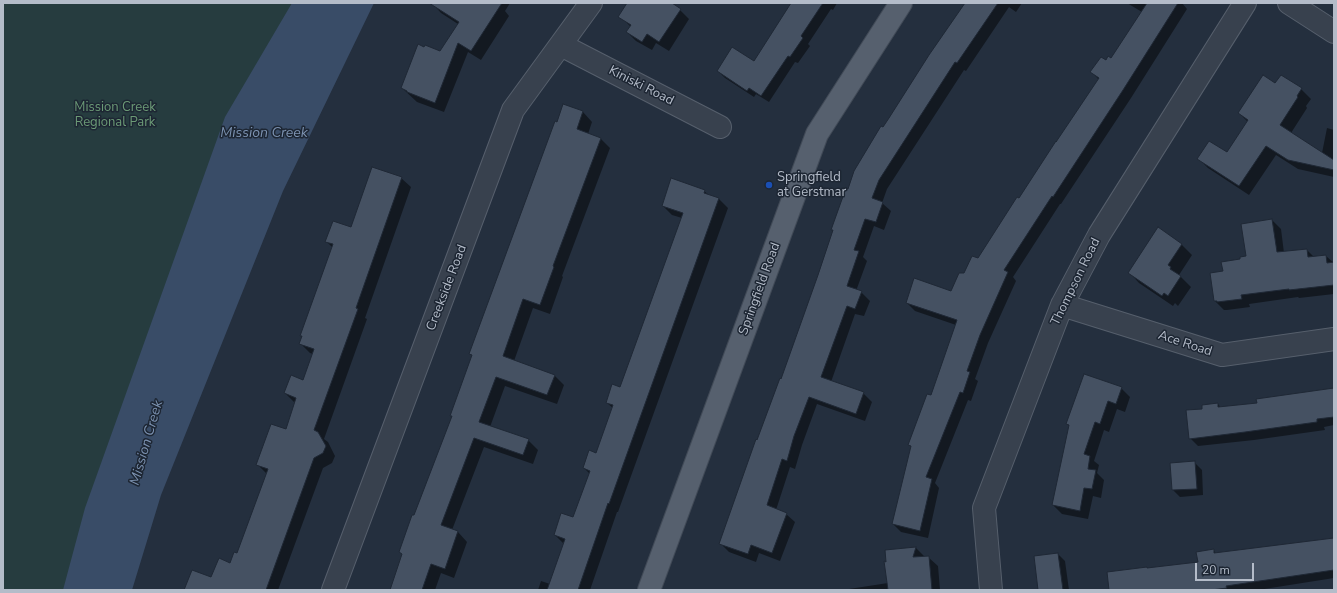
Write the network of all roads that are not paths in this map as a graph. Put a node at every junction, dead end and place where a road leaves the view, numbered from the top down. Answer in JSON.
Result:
{"nodes":[{"id":1,"x":591,"y":3,"type":"edge"},
{"id":2,"x":901,"y":3,"type":"edge"},
{"id":3,"x":1245,"y":3,"type":"edge"},
{"id":4,"x":1289,"y":3,"type":"edge"},
{"id":5,"x":1334,"y":32,"type":"edge"},
{"id":6,"x":561,"y":45,"type":"junction"},
{"id":7,"x":720,"y":127,"type":"dead end"},
{"id":8,"x":1062,"y":305,"type":"junction"},
{"id":9,"x":1334,"y":340,"type":"edge"},
{"id":10,"x":333,"y":590,"type":"edge"},
{"id":11,"x":649,"y":590,"type":"edge"},
{"id":12,"x":991,"y":590,"type":"edge"}],
"edges":[{"from":1,"to":6,"type":"street","name":"Creekside Road"},
{"from":2,"to":11,"type":"main road","name":"Springfield Road"},
{"from":3,"to":8,"type":"street","name":"Thompson Road"},
{"from":4,"to":5,"type":"street"},
{"from":6,"to":7,"type":"street","name":"Kiniski Road"},
{"from":6,"to":10,"type":"street","name":"Creekside Road"},
{"from":8,"to":9,"type":"street","name":"Ace Road"},
{"from":8,"to":12,"type":"street","name":"Thompson Road"}]}
